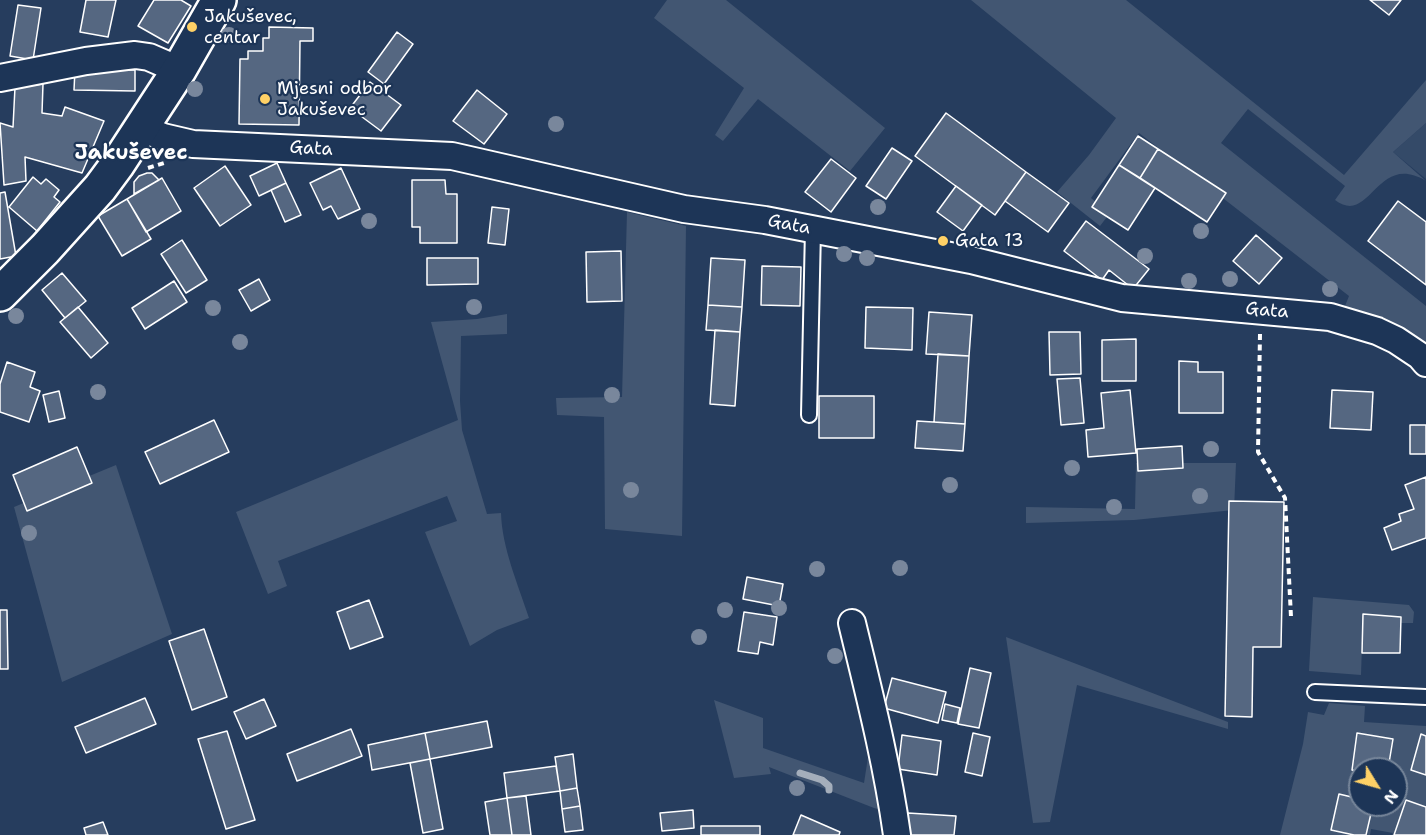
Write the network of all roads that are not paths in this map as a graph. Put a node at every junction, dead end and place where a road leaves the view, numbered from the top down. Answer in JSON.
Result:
{"nodes":[{"id":1,"x":219,"y":0,"type":"edge"},
{"id":2,"x":179,"y":70,"type":"junction"},
{"id":3,"x":0,"y":78,"type":"edge"},
{"id":4,"x":142,"y":128,"type":"junction"},
{"id":5,"x":813,"y":229,"type":"junction"},
{"id":6,"x":2,"y":295,"type":"edge"},
{"id":7,"x":1426,"y":363,"type":"edge"},
{"id":8,"x":809,"y":415,"type":"dead end"},
{"id":9,"x":852,"y":623,"type":"dead end"},
{"id":10,"x":1315,"y":692,"type":"dead end"},
{"id":11,"x":1426,"y":697,"type":"edge"},
{"id":12,"x":897,"y":835,"type":"edge"}],
"edges":[{"from":1,"to":2,"type":"main road"},
{"from":2,"to":3,"type":"street"},
{"from":2,"to":4,"type":"main road"},
{"from":4,"to":5,"type":"street","name":"Gata"},
{"from":4,"to":6,"type":"main road"},
{"from":5,"to":7,"type":"street","name":"Gata"},
{"from":5,"to":8,"type":"lane"},
{"from":9,"to":12,"type":"street"},
{"from":10,"to":11,"type":"lane"}]}
